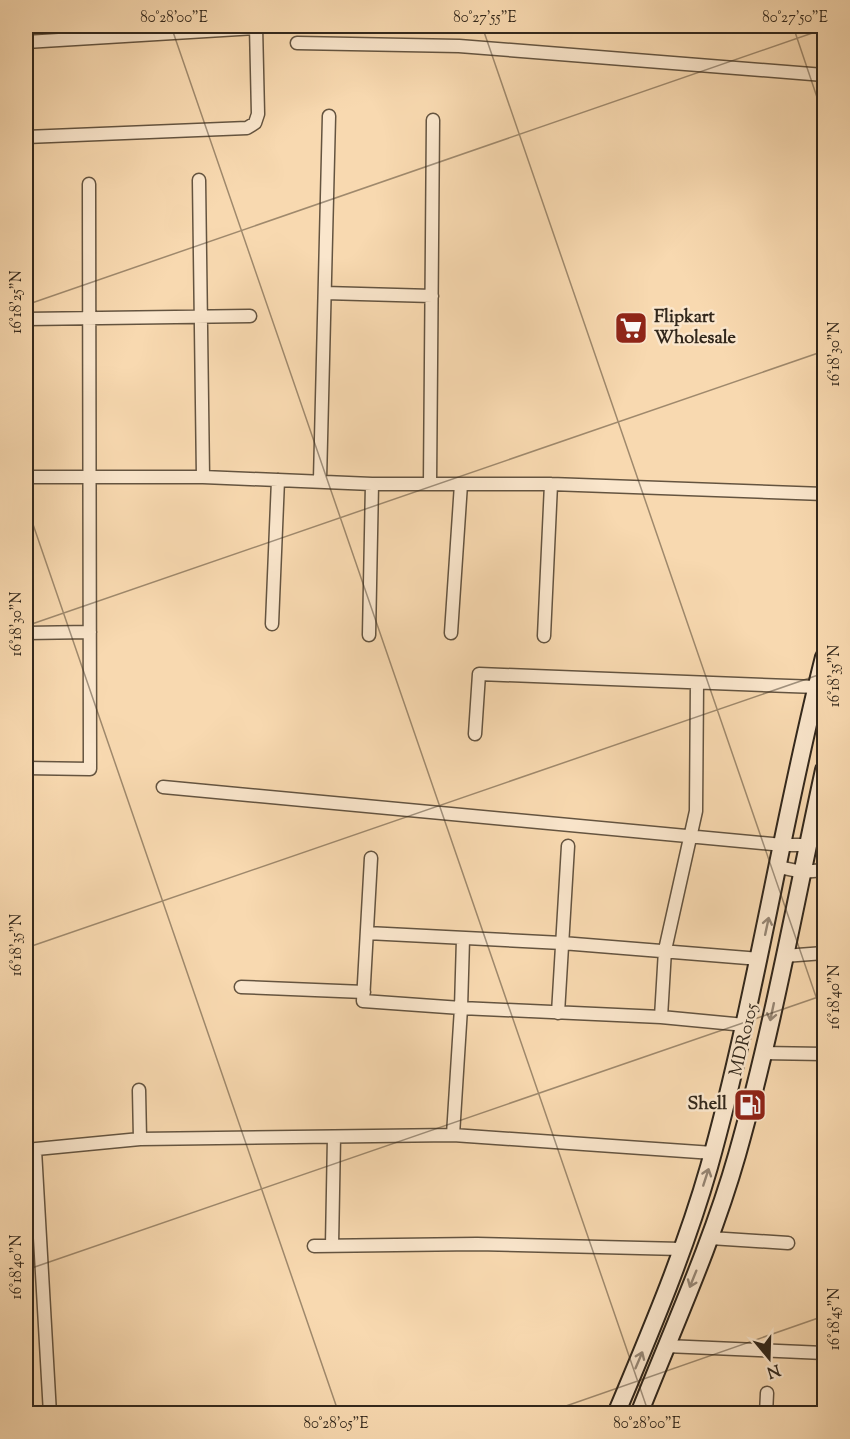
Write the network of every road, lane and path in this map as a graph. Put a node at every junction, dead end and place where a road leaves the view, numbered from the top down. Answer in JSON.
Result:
{"nodes":[{"id":1,"x":256,"y":27,"type":"edge"},
{"id":2,"x":26,"y":42,"type":"edge"},
{"id":3,"x":297,"y":43,"type":"dead end"},
{"id":4,"x":825,"y":75,"type":"edge"},
{"id":5,"x":328,"y":116,"type":"dead end"},
{"id":6,"x":433,"y":120,"type":"dead end"},
{"id":7,"x":26,"y":137,"type":"edge"},
{"id":8,"x":199,"y":180,"type":"dead end"},
{"id":9,"x":90,"y":184,"type":"dead end"},
{"id":10,"x":325,"y":293,"type":"junction"},
{"id":11,"x":432,"y":296,"type":"junction"},
{"id":12,"x":201,"y":316,"type":"junction"},
{"id":13,"x":250,"y":316,"type":"dead end"},
{"id":14,"x":90,"y":318,"type":"junction"},
{"id":15,"x":26,"y":319,"type":"edge"},
{"id":16,"x":26,"y":477,"type":"edge"},
{"id":17,"x":89,"y":477,"type":"junction"},
{"id":18,"x":203,"y":477,"type":"junction"},
{"id":19,"x":278,"y":480,"type":"junction"},
{"id":20,"x":320,"y":480,"type":"junction"},
{"id":21,"x":372,"y":484,"type":"junction"},
{"id":22,"x":430,"y":484,"type":"junction"},
{"id":23,"x":461,"y":484,"type":"junction"},
{"id":24,"x":551,"y":484,"type":"junction"},
{"id":25,"x":825,"y":494,"type":"edge"},
{"id":26,"x":272,"y":624,"type":"dead end"},
{"id":27,"x":90,"y":632,"type":"junction"},
{"id":28,"x":26,"y":633,"type":"edge"},
{"id":29,"x":450,"y":633,"type":"dead end"},
{"id":30,"x":369,"y":635,"type":"dead end"},
{"id":31,"x":544,"y":636,"type":"dead end"},
{"id":32,"x":825,"y":657,"type":"edge"},
{"id":33,"x":697,"y":682,"type":"junction"},
{"id":34,"x":817,"y":687,"type":"junction"},
{"id":35,"x":475,"y":734,"type":"dead end"},
{"id":36,"x":26,"y":768,"type":"edge"},
{"id":37,"x":825,"y":770,"type":"edge"},
{"id":38,"x":163,"y":787,"type":"dead end"},
{"id":39,"x":690,"y":836,"type":"junction"},
{"id":40,"x":783,"y":845,"type":"junction"},
{"id":41,"x":808,"y":845,"type":"junction"},
{"id":42,"x":568,"y":846,"type":"dead end"},
{"id":43,"x":371,"y":858,"type":"dead end"},
{"id":44,"x":779,"y":867,"type":"junction"},
{"id":45,"x":825,"y":870,"type":"edge"},
{"id":46,"x":802,"y":872,"type":"junction"},
{"id":47,"x":367,"y":933,"type":"junction"},
{"id":48,"x":463,"y":939,"type":"junction"},
{"id":49,"x":562,"y":944,"type":"junction"},
{"id":50,"x":664,"y":950,"type":"junction"},
{"id":51,"x":825,"y":953,"type":"edge"},
{"id":52,"x":784,"y":956,"type":"junction"},
{"id":53,"x":760,"y":959,"type":"junction"},
{"id":54,"x":241,"y":987,"type":"dead end"},
{"id":55,"x":363,"y":992,"type":"junction"},
{"id":56,"x":461,"y":1008,"type":"junction"},
{"id":57,"x":558,"y":1013,"type":"junction"},
{"id":58,"x":661,"y":1017,"type":"junction"},
{"id":59,"x":745,"y":1025,"type":"junction"},
{"id":60,"x":762,"y":1053,"type":"junction"},
{"id":61,"x":825,"y":1054,"type":"edge"},
{"id":62,"x":139,"y":1090,"type":"dead end"},
{"id":63,"x":453,"y":1135,"type":"junction"},
{"id":64,"x":334,"y":1137,"type":"junction"},
{"id":65,"x":140,"y":1139,"type":"junction"},
{"id":66,"x":30,"y":1150,"type":"edge"},
{"id":67,"x":713,"y":1153,"type":"junction"},
{"id":68,"x":710,"y":1238,"type":"junction"},
{"id":69,"x":788,"y":1243,"type":"dead end"},
{"id":70,"x":332,"y":1245,"type":"junction"},
{"id":71,"x":314,"y":1246,"type":"dead end"},
{"id":72,"x":681,"y":1249,"type":"junction"},
{"id":73,"x":666,"y":1346,"type":"junction"},
{"id":74,"x":825,"y":1353,"type":"edge"},
{"id":75,"x":767,"y":1393,"type":"dead end"},
{"id":76,"x":50,"y":1413,"type":"edge"},
{"id":77,"x":616,"y":1413,"type":"edge"},
{"id":78,"x":639,"y":1413,"type":"edge"},
{"id":79,"x":766,"y":1413,"type":"edge"}],
"edges":[{"from":1,"to":2,"type":"street"},
{"from":1,"to":7,"type":"street"},
{"from":3,"to":4,"type":"street"},
{"from":5,"to":10,"type":"street"},
{"from":6,"to":11,"type":"street"},
{"from":8,"to":12,"type":"street"},
{"from":9,"to":14,"type":"street"},
{"from":10,"to":11,"type":"street"},
{"from":10,"to":20,"type":"street"},
{"from":11,"to":22,"type":"street"},
{"from":12,"to":13,"type":"street"},
{"from":12,"to":14,"type":"street"},
{"from":12,"to":18,"type":"street"},
{"from":14,"to":15,"type":"street"},
{"from":14,"to":17,"type":"street"},
{"from":16,"to":17,"type":"street"},
{"from":17,"to":18,"type":"street"},
{"from":17,"to":27,"type":"street"},
{"from":18,"to":19,"type":"street"},
{"from":19,"to":20,"type":"street"},
{"from":19,"to":26,"type":"street"},
{"from":20,"to":21,"type":"street"},
{"from":21,"to":22,"type":"street"},
{"from":21,"to":30,"type":"street"},
{"from":22,"to":23,"type":"street"},
{"from":23,"to":24,"type":"street"},
{"from":23,"to":29,"type":"street"},
{"from":24,"to":25,"type":"street"},
{"from":24,"to":31,"type":"street"},
{"from":27,"to":28,"type":"street"},
{"from":27,"to":36,"type":"street"},
{"from":32,"to":34,"type":"main road","number":"MDR0105"},
{"from":33,"to":34,"type":"street"},
{"from":33,"to":35,"type":"street"},
{"from":33,"to":39,"type":"street"},
{"from":34,"to":40,"type":"main road","number":"MDR0105"},
{"from":37,"to":41,"type":"main road","name":"MDR0105"},
{"from":38,"to":39,"type":"street"},
{"from":39,"to":40,"type":"street"},
{"from":39,"to":50,"type":"street"},
{"from":40,"to":41,"type":"street"},
{"from":40,"to":44,"type":"main road","number":"MDR0105"},
{"from":41,"to":46,"type":"main road","name":"MDR0105"},
{"from":42,"to":49,"type":"street"},
{"from":43,"to":47,"type":"street"},
{"from":44,"to":46,"type":"street"},
{"from":53,"to":44,"type":"main road","number":"MDR0105","one_way":true},
{"from":45,"to":46,"type":"street"},
{"from":46,"to":52,"type":"main road","name":"MDR0105"},
{"from":47,"to":48,"type":"street"},
{"from":47,"to":55,"type":"street"},
{"from":48,"to":49,"type":"street"},
{"from":48,"to":56,"type":"street"},
{"from":49,"to":50,"type":"street"},
{"from":49,"to":57,"type":"street"},
{"from":50,"to":53,"type":"street"},
{"from":50,"to":58,"type":"street"},
{"from":51,"to":52,"type":"street"},
{"from":52,"to":60,"type":"main road","name":"MDR0105","one_way":true},
{"from":53,"to":59,"type":"main road","number":"MDR0105"},
{"from":54,"to":55,"type":"street"},
{"from":55,"to":56,"type":"street"},
{"from":56,"to":57,"type":"street"},
{"from":56,"to":63,"type":"street"},
{"from":57,"to":58,"type":"street"},
{"from":58,"to":59,"type":"street"},
{"from":59,"to":67,"type":"main road","number":"MDR0105"},
{"from":60,"to":61,"type":"street"},
{"from":60,"to":68,"type":"main road","name":"MDR0105"},
{"from":62,"to":65,"type":"street"},
{"from":63,"to":64,"type":"street"},
{"from":63,"to":67,"type":"street"},
{"from":64,"to":65,"type":"street"},
{"from":64,"to":70,"type":"street"},
{"from":65,"to":66,"type":"street"},
{"from":66,"to":76,"type":"street"},
{"from":72,"to":67,"type":"main road","number":"MDR0105","one_way":true},
{"from":68,"to":69,"type":"street"},
{"from":68,"to":73,"type":"main road","name":"MDR0105","one_way":true},
{"from":70,"to":71,"type":"street"},
{"from":70,"to":72,"type":"street"},
{"from":77,"to":72,"type":"main road","number":"MDR0105","one_way":true},
{"from":73,"to":74,"type":"street"},
{"from":73,"to":78,"type":"main road","name":"MDR0105"},
{"from":75,"to":79,"type":"street"}]}
